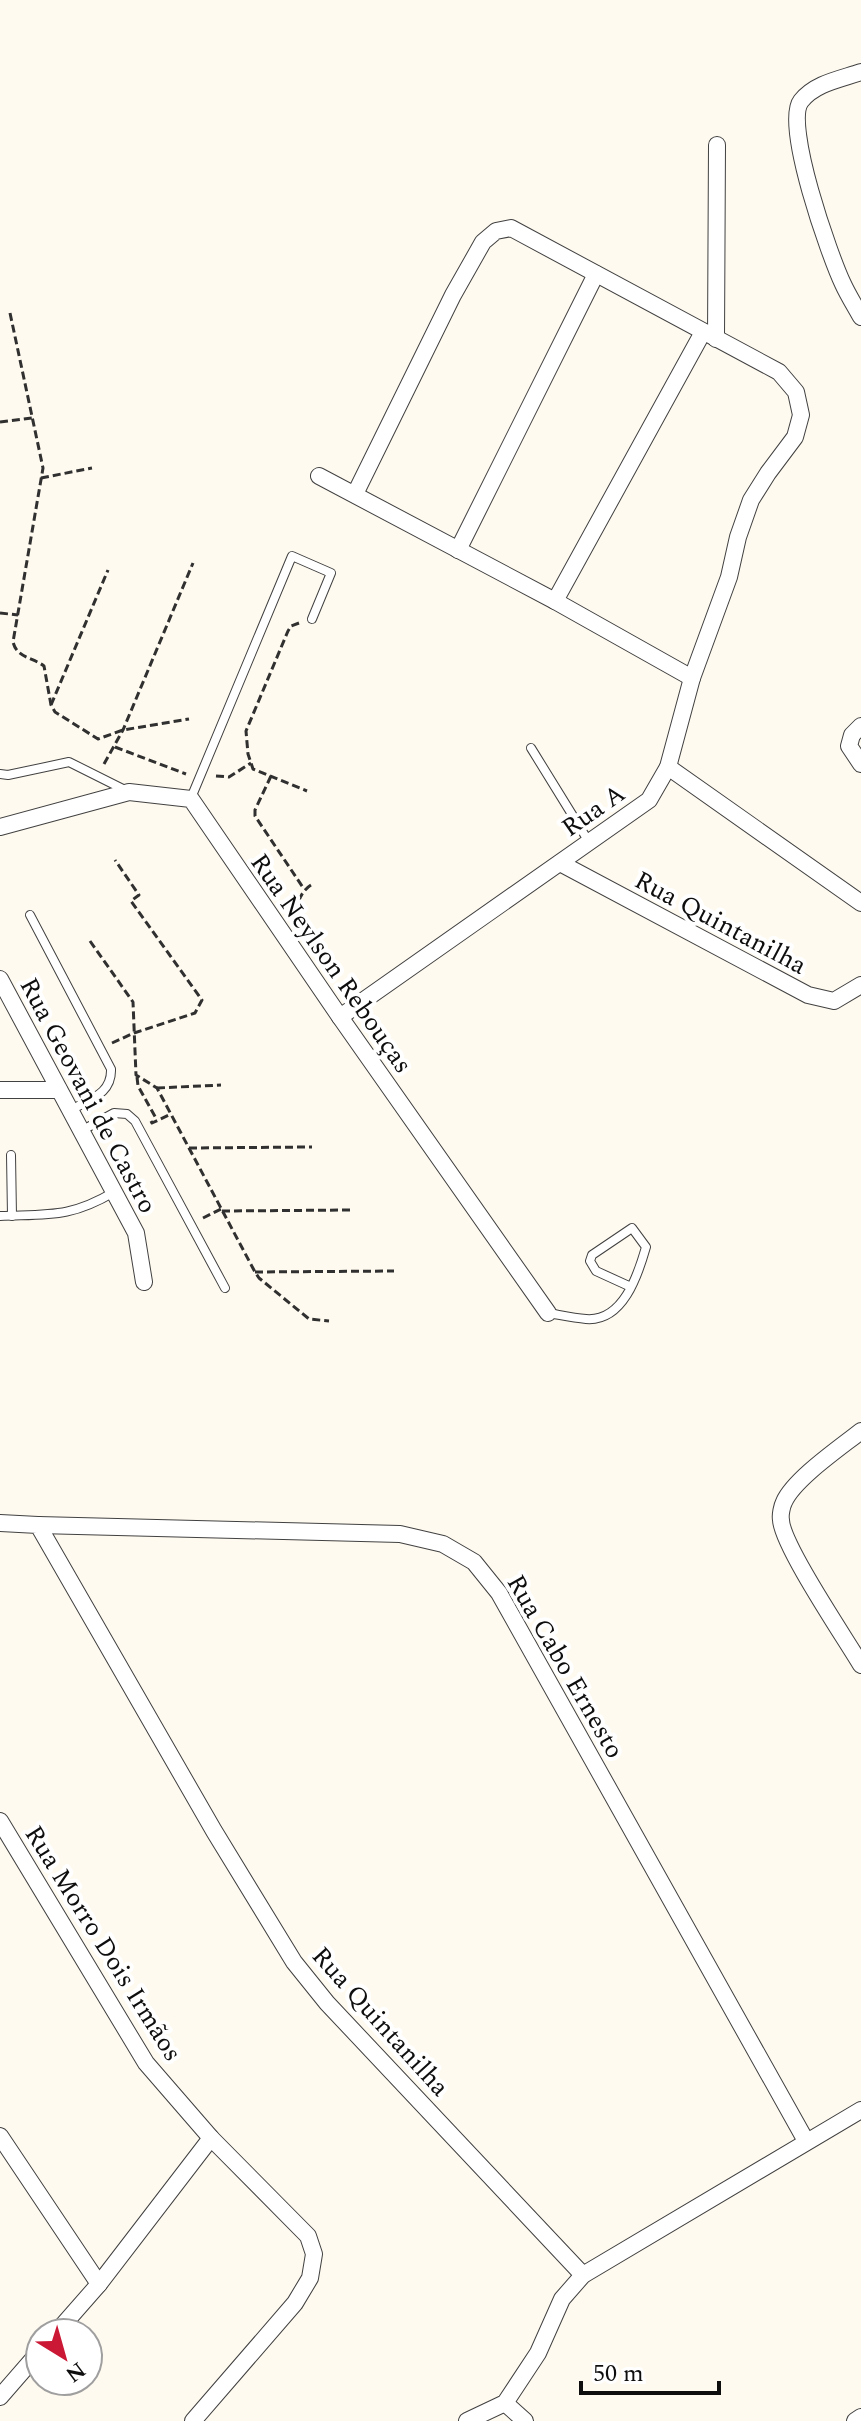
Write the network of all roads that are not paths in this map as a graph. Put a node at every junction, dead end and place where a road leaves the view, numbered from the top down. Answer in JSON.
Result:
{"nodes":[{"id":1,"x":861,"y":72,"type":"edge"},
{"id":2,"x":717,"y":145,"type":"dead end"},
{"id":3,"x":596,"y":274,"type":"junction"},
{"id":4,"x":861,"y":317,"type":"edge"},
{"id":5,"x":710,"y":335,"type":"junction"},
{"id":6,"x":319,"y":476,"type":"dead end"},
{"id":7,"x":355,"y":494,"type":"junction"},
{"id":8,"x":458,"y":550,"type":"junction"},
{"id":9,"x":555,"y":601,"type":"junction"},
{"id":10,"x":312,"y":619,"type":"road end"},
{"id":11,"x":692,"y":678,"type":"junction"},
{"id":12,"x":861,"y":726,"type":"edge"},
{"id":13,"x":531,"y":748,"type":"dead end"},
{"id":14,"x":861,"y":764,"type":"edge"},
{"id":15,"x":668,"y":767,"type":"junction"},
{"id":16,"x":0,"y":774,"type":"edge"},
{"id":17,"x":129,"y":792,"type":"junction"},
{"id":18,"x":191,"y":799,"type":"junction"},
{"id":19,"x":0,"y":827,"type":"edge"},
{"id":20,"x":590,"y":842,"type":"junction"},
{"id":21,"x":560,"y":863,"type":"junction"},
{"id":22,"x":861,"y":903,"type":"edge"},
{"id":23,"x":30,"y":915,"type":"dead end"},
{"id":24,"x":0,"y":979,"type":"edge"},
{"id":25,"x":861,"y":985,"type":"edge"},
{"id":26,"x":340,"y":1017,"type":"junction"},
{"id":27,"x":0,"y":1090,"type":"edge"},
{"id":28,"x":59,"y":1090,"type":"junction"},
{"id":29,"x":71,"y":1111,"type":"junction"},
{"id":30,"x":81,"y":1131,"type":"junction"},
{"id":31,"x":11,"y":1155,"type":"dead end"},
{"id":32,"x":114,"y":1192,"type":"junction"},
{"id":33,"x":0,"y":1216,"type":"edge"},
{"id":34,"x":12,"y":1216,"type":"junction"},
{"id":35,"x":144,"y":1282,"type":"dead end"},
{"id":36,"x":631,"y":1287,"type":"junction"},
{"id":37,"x":225,"y":1288,"type":"dead end"},
{"id":38,"x":548,"y":1313,"type":"joint"},
{"id":39,"x":861,"y":1431,"type":"edge"},
{"id":40,"x":0,"y":1523,"type":"edge"},
{"id":41,"x":38,"y":1525,"type":"junction"},
{"id":42,"x":861,"y":1665,"type":"edge"},
{"id":43,"x":0,"y":1821,"type":"edge"},
{"id":44,"x":861,"y":2110,"type":"edge"},
{"id":45,"x":0,"y":2136,"type":"edge"},
{"id":46,"x":211,"y":2138,"type":"junction"},
{"id":47,"x":806,"y":2141,"type":"junction"},
{"id":48,"x":583,"y":2275,"type":"junction"},
{"id":49,"x":99,"y":2284,"type":"junction"},
{"id":50,"x":70,"y":2317,"type":"edge"},
{"id":51,"x":24,"y":2369,"type":"edge"},
{"id":52,"x":0,"y":2397,"type":"edge"},
{"id":53,"x":505,"y":2403,"type":"junction"},
{"id":54,"x":861,"y":2417,"type":"edge"},
{"id":55,"x":193,"y":2421,"type":"edge"},
{"id":56,"x":467,"y":2421,"type":"edge"},
{"id":57,"x":525,"y":2421,"type":"edge"},
{"id":58,"x":855,"y":2421,"type":"edge"}],
"edges":[{"from":1,"to":4,"type":"street"},
{"from":2,"to":5,"type":"street"},
{"from":3,"to":5,"type":"street","name":"Rua A"},
{"from":3,"to":7,"type":"street","name":"Rua A"},
{"from":3,"to":8,"type":"street"},
{"from":5,"to":9,"type":"street"},
{"from":5,"to":11,"type":"street","name":"Rua A"},
{"from":6,"to":7,"type":"street"},
{"from":7,"to":8,"type":"street"},
{"from":8,"to":9,"type":"street"},
{"from":9,"to":11,"type":"street"},
{"from":10,"to":18,"type":"lane"},
{"from":11,"to":15,"type":"street","name":"Rua A"},
{"from":12,"to":14,"type":"street"},
{"from":13,"to":20,"type":"lane"},
{"from":15,"to":20,"type":"street","name":"Rua A"},
{"from":15,"to":22,"type":"street"},
{"from":16,"to":17,"type":"lane"},
{"from":17,"to":18,"type":"street"},
{"from":17,"to":19,"type":"street"},
{"from":18,"to":26,"type":"street","name":"Rua Neylson Rebouças"},
{"from":20,"to":21,"type":"street","name":"Rua A"},
{"from":21,"to":25,"type":"street","name":"Rua Quintanilha"},
{"from":21,"to":26,"type":"street","name":"Rua A"},
{"from":23,"to":29,"type":"lane"},
{"from":24,"to":28,"type":"street","name":"Rua Geovani de Castro"},
{"from":26,"to":38,"type":"street","name":"Rua Neylson Rebouças"},
{"from":27,"to":28,"type":"street"},
{"from":28,"to":29,"type":"street","name":"Rua Geovani de Castro"},
{"from":29,"to":30,"type":"street","name":"Rua Geovani de Castro"},
{"from":30,"to":32,"type":"street","name":"Rua Geovani de Castro"},
{"from":30,"to":37,"type":"lane"},
{"from":31,"to":34,"type":"lane"},
{"from":32,"to":34,"type":"lane"},
{"from":32,"to":35,"type":"street","name":"Rua Geovani de Castro"},
{"from":33,"to":34,"type":"lane"},
{"from":36,"to":36,"type":"lane"},
{"from":36,"to":38,"type":"lane"},
{"from":39,"to":42,"type":"street"},
{"from":40,"to":41,"type":"street"},
{"from":41,"to":47,"type":"street","name":"Rua Cabo Ernesto"},
{"from":41,"to":48,"type":"street","name":"Rua Quintanilha"},
{"from":43,"to":46,"type":"street","name":"Rua Morro Dois Irmãos"},
{"from":44,"to":47,"type":"street"},
{"from":45,"to":49,"type":"street"},
{"from":46,"to":49,"type":"street"},
{"from":46,"to":55,"type":"street","name":"Rua Morro Dois Irmãos"},
{"from":47,"to":48,"type":"street"},
{"from":48,"to":53,"type":"street"},
{"from":49,"to":50,"type":"street"},
{"from":51,"to":52,"type":"street"},
{"from":53,"to":56,"type":"street"},
{"from":53,"to":57,"type":"street"},
{"from":54,"to":58,"type":"street"}]}
